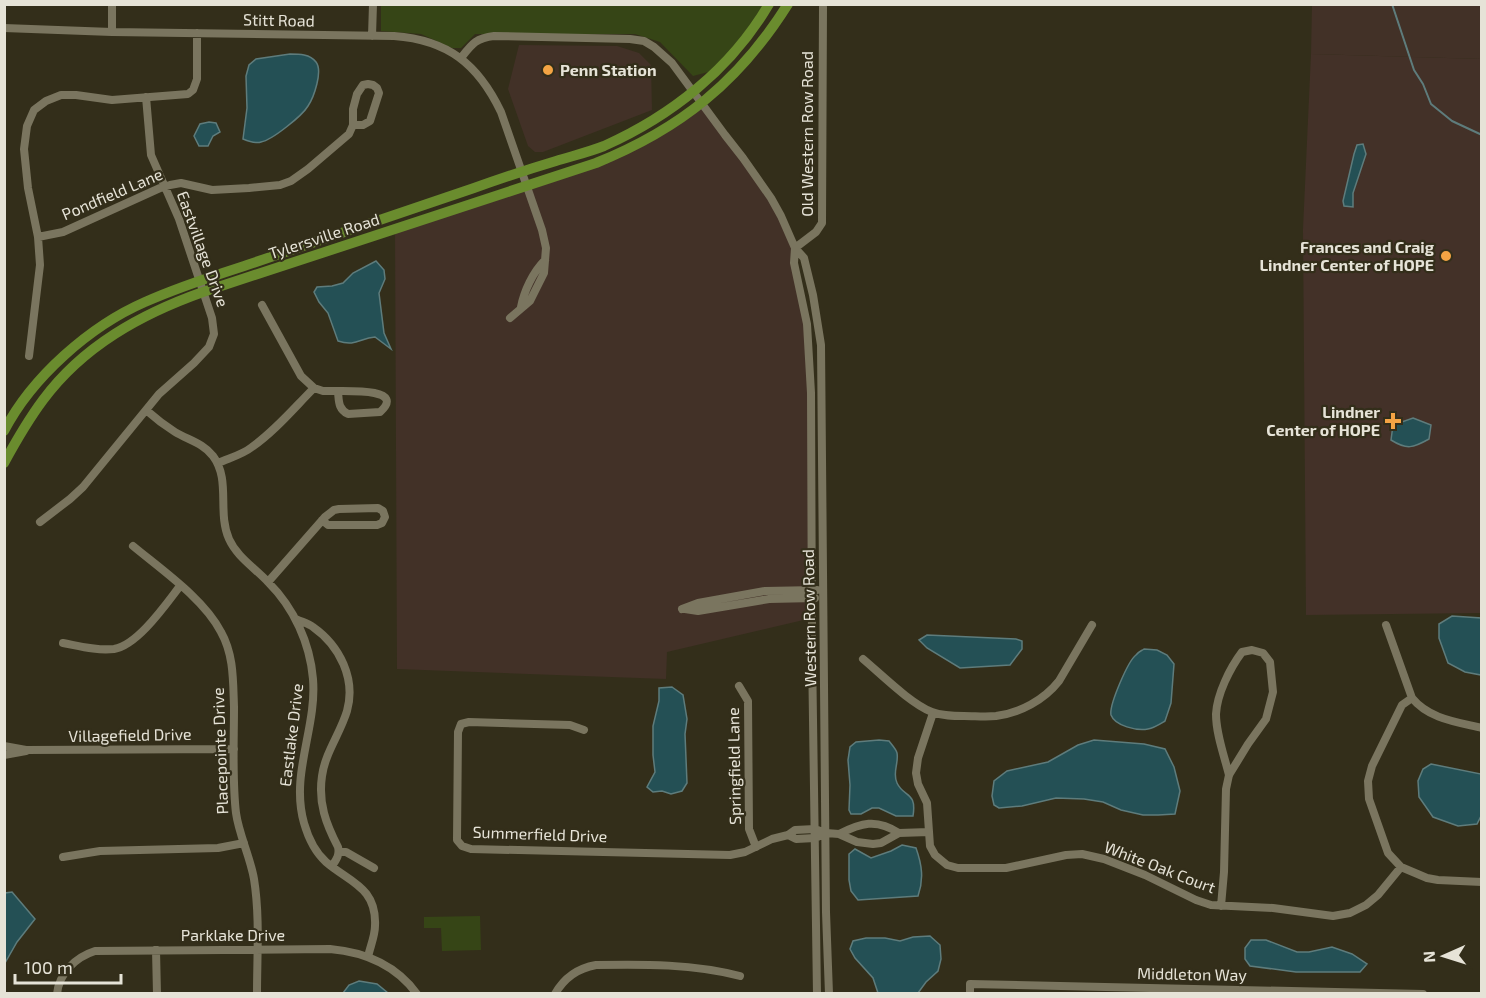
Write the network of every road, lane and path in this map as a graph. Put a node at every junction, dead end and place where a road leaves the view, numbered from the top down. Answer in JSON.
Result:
{"nodes":[{"id":1,"x":112,"y":4,"type":"edge"},
{"id":2,"x":373,"y":4,"type":"edge"},
{"id":3,"x":769,"y":4,"type":"edge"},
{"id":4,"x":788,"y":4,"type":"edge"},
{"id":5,"x":823,"y":7,"type":"dead end"},
{"id":6,"x":4,"y":28,"type":"edge"},
{"id":7,"x":112,"y":32,"type":"junction"},
{"id":8,"x":197,"y":33,"type":"junction"},
{"id":9,"x":372,"y":36,"type":"junction"},
{"id":10,"x":461,"y":58,"type":"junction"},
{"id":11,"x":693,"y":91,"type":"junction"},
{"id":12,"x":146,"y":98,"type":"junction"},
{"id":13,"x":702,"y":104,"type":"junction"},
{"id":14,"x":353,"y":125,"type":"junction"},
{"id":15,"x":521,"y":172,"type":"junction"},
{"id":16,"x":526,"y":186,"type":"junction"},
{"id":17,"x":164,"y":187,"type":"junction"},
{"id":18,"x":38,"y":237,"type":"junction"},
{"id":19,"x":795,"y":248,"type":"junction"},
{"id":20,"x":201,"y":286,"type":"junction"},
{"id":21,"x":262,"y":305,"type":"dead end"},
{"id":22,"x":510,"y":318,"type":"dead end"},
{"id":23,"x":29,"y":356,"type":"dead end"},
{"id":24,"x":314,"y":388,"type":"junction"},
{"id":25,"x":338,"y":392,"type":"junction"},
{"id":26,"x":146,"y":410,"type":"junction"},
{"id":27,"x":4,"y":431,"type":"edge"},
{"id":28,"x":4,"y":463,"type":"edge"},
{"id":29,"x":218,"y":463,"type":"junction"},
{"id":30,"x":322,"y":520,"type":"junction"},
{"id":31,"x":40,"y":522,"type":"dead end"},
{"id":32,"x":133,"y":546,"type":"dead end"},
{"id":33,"x":268,"y":582,"type":"junction"},
{"id":34,"x":180,"y":586,"type":"junction"},
{"id":35,"x":812,"y":594,"type":"junction"},
{"id":36,"x":824,"y":594,"type":"junction"},
{"id":37,"x":296,"y":619,"type":"junction"},
{"id":38,"x":1092,"y":625,"type":"dead end"},
{"id":39,"x":1386,"y":625,"type":"dead end"},
{"id":40,"x":63,"y":643,"type":"dead end"},
{"id":41,"x":863,"y":659,"type":"dead end"},
{"id":42,"x":739,"y":686,"type":"dead end"},
{"id":43,"x":1412,"y":698,"type":"junction"},
{"id":44,"x":933,"y":713,"type":"junction"},
{"id":45,"x":1482,"y":728,"type":"edge"},
{"id":46,"x":584,"y":730,"type":"dead end"},
{"id":47,"x":4,"y":746,"type":"edge"},
{"id":48,"x":234,"y":749,"type":"junction"},
{"id":49,"x":26,"y":750,"type":"junction"},
{"id":50,"x":4,"y":755,"type":"edge"},
{"id":51,"x":1229,"y":775,"type":"junction"},
{"id":52,"x":928,"y":832,"type":"junction"},
{"id":53,"x":815,"y":833,"type":"junction"},
{"id":54,"x":826,"y":833,"type":"junction"},
{"id":55,"x":899,"y":833,"type":"junction"},
{"id":56,"x":838,"y":834,"type":"junction"},
{"id":57,"x":244,"y":843,"type":"junction"},
{"id":58,"x":756,"y":847,"type":"junction"},
{"id":59,"x":339,"y":852,"type":"junction"},
{"id":60,"x":63,"y":857,"type":"dead end"},
{"id":61,"x":332,"y":866,"type":"junction"},
{"id":62,"x":1401,"y":867,"type":"junction"},
{"id":63,"x":374,"y":868,"type":"dead end"},
{"id":64,"x":1482,"y":882,"type":"edge"},
{"id":65,"x":1221,"y":906,"type":"junction"},
{"id":66,"x":156,"y":950,"type":"junction"},
{"id":67,"x":257,"y":950,"type":"junction"},
{"id":68,"x":368,"y":957,"type":"junction"},
{"id":69,"x":740,"y":976,"type":"dead end"},
{"id":70,"x":1068,"y":990,"type":"edge"},
{"id":71,"x":1164,"y":991,"type":"edge"},
{"id":72,"x":1261,"y":992,"type":"edge"},
{"id":73,"x":57,"y":993,"type":"edge"},
{"id":74,"x":157,"y":993,"type":"edge"},
{"id":75,"x":257,"y":993,"type":"edge"},
{"id":76,"x":417,"y":993,"type":"edge"},
{"id":77,"x":555,"y":993,"type":"edge"},
{"id":78,"x":817,"y":993,"type":"edge"},
{"id":79,"x":829,"y":993,"type":"edge"},
{"id":80,"x":970,"y":993,"type":"edge"},
{"id":81,"x":1354,"y":993,"type":"edge"},
{"id":82,"x":1423,"y":993,"type":"edge"}],
"edges":[{"from":1,"to":7,"type":"street"},
{"from":2,"to":9,"type":"street"},
{"from":3,"to":11,"type":"main road"},
{"from":4,"to":13,"type":"main road"},
{"from":5,"to":19,"type":"street","name":"Old Western Row Road"},
{"from":6,"to":7,"type":"street","name":"Stitt Road"},
{"from":7,"to":8,"type":"street","name":"Stitt Road"},
{"from":8,"to":9,"type":"street","name":"Stitt Road"},
{"from":8,"to":12,"type":"street"},
{"from":9,"to":10,"type":"street","name":"Stitt Road"},
{"from":10,"to":11,"type":"street"},
{"from":10,"to":15,"type":"street","name":"Stitt Road"},
{"from":11,"to":13,"type":"street","name":"Western Row Road"},
{"from":11,"to":15,"type":"main road","name":"Tylersville Road"},
{"from":12,"to":17,"type":"street","name":"Eastvillage Drive"},
{"from":12,"to":18,"type":"street"},
{"from":13,"to":16,"type":"main road","name":"Tylersville Road"},
{"from":13,"to":19,"type":"street","name":"Western Row Road"},
{"from":14,"to":14,"type":"street","name":"Pondfield Lane"},
{"from":14,"to":17,"type":"street","name":"Pondfield Lane"},
{"from":15,"to":16,"type":"street","name":"Stitt Road"},
{"from":15,"to":20,"type":"main road","name":"Tylersville Road"},
{"from":16,"to":20,"type":"main road","name":"Tylersville Road"},
{"from":16,"to":22,"type":"street","name":"Stitt Road"},
{"from":17,"to":18,"type":"street","name":"Pondfield Lane"},
{"from":17,"to":20,"type":"street","name":"Eastvillage Drive"},
{"from":18,"to":23,"type":"street"},
{"from":19,"to":35,"type":"street","name":"Western Row Road"},
{"from":19,"to":36,"type":"street","name":"Western Row Road"},
{"from":20,"to":26,"type":"street","name":"Eastvillage Drive"},
{"from":20,"to":27,"type":"main road","name":"Tylersville Road"},
{"from":20,"to":28,"type":"main road","name":"Tylersville Road"},
{"from":21,"to":24,"type":"street"},
{"from":24,"to":25,"type":"street"},
{"from":24,"to":29,"type":"street"},
{"from":25,"to":25,"type":"street"},
{"from":26,"to":29,"type":"street"},
{"from":26,"to":31,"type":"street","name":"Eastvillage Drive"},
{"from":29,"to":33,"type":"street","name":"Eastlake Drive"},
{"from":30,"to":30,"type":"street"},
{"from":30,"to":33,"type":"street"},
{"from":32,"to":34,"type":"street","name":"Placepointe Drive"},
{"from":33,"to":37,"type":"street","name":"Eastlake Drive"},
{"from":34,"to":40,"type":"street"},
{"from":34,"to":48,"type":"street","name":"Placepointe Drive"},
{"from":35,"to":35,"type":"street"},
{"from":35,"to":36,"type":"street"},
{"from":35,"to":53,"type":"street","name":"Western Row Road"},
{"from":36,"to":54,"type":"street","name":"Western Row Road"},
{"from":37,"to":59,"type":"street"},
{"from":37,"to":61,"type":"street","name":"Eastlake Drive"},
{"from":38,"to":44,"type":"street"},
{"from":39,"to":43,"type":"street"},
{"from":41,"to":44,"type":"street"},
{"from":42,"to":58,"type":"street","name":"Springfield Lane"},
{"from":43,"to":45,"type":"street"},
{"from":43,"to":62,"type":"street"},
{"from":44,"to":52,"type":"street","name":"White Oak Court"},
{"from":46,"to":58,"type":"street","name":"Summerfield Drive"},
{"from":47,"to":49,"type":"street","name":"Villagefield Drive"},
{"from":48,"to":49,"type":"street","name":"Villagefield Drive"},
{"from":48,"to":57,"type":"street","name":"Placepointe Drive"},
{"from":49,"to":50,"type":"street","name":"Villagefield Drive"},
{"from":51,"to":51,"type":"street"},
{"from":51,"to":65,"type":"street"},
{"from":52,"to":55,"type":"street"},
{"from":52,"to":65,"type":"street","name":"White Oak Court"},
{"from":53,"to":54,"type":"street"},
{"from":53,"to":58,"type":"street","name":"Summerfield Drive"},
{"from":53,"to":78,"type":"street","name":"Western Row Road"},
{"from":54,"to":56,"type":"street"},
{"from":54,"to":79,"type":"street","name":"Western Row Road"},
{"from":55,"to":56,"type":"street"},
{"from":55,"to":56,"type":"street"},
{"from":57,"to":60,"type":"street"},
{"from":57,"to":67,"type":"street","name":"Placepointe Drive"},
{"from":59,"to":61,"type":"street"},
{"from":59,"to":63,"type":"street"},
{"from":61,"to":68,"type":"street","name":"Eastlake Drive"},
{"from":62,"to":64,"type":"street"},
{"from":62,"to":65,"type":"street","name":"White Oak Court"},
{"from":66,"to":67,"type":"street","name":"Parklake Drive"},
{"from":66,"to":73,"type":"street","name":"Parklake Drive"},
{"from":66,"to":74,"type":"street"},
{"from":67,"to":68,"type":"street","name":"Parklake Drive"},
{"from":67,"to":75,"type":"street","name":"Placepointe Drive"},
{"from":68,"to":76,"type":"street","name":"Parklake Drive"},
{"from":69,"to":77,"type":"street"},
{"from":70,"to":71,"type":"street","name":"Middleton Way"},
{"from":70,"to":80,"type":"street","name":"Middleton Way"},
{"from":71,"to":72,"type":"street","name":"Middleton Way"},
{"from":72,"to":81,"type":"street","name":"Middleton Way"},
{"from":81,"to":82,"type":"street","name":"Middleton Way"}]}
